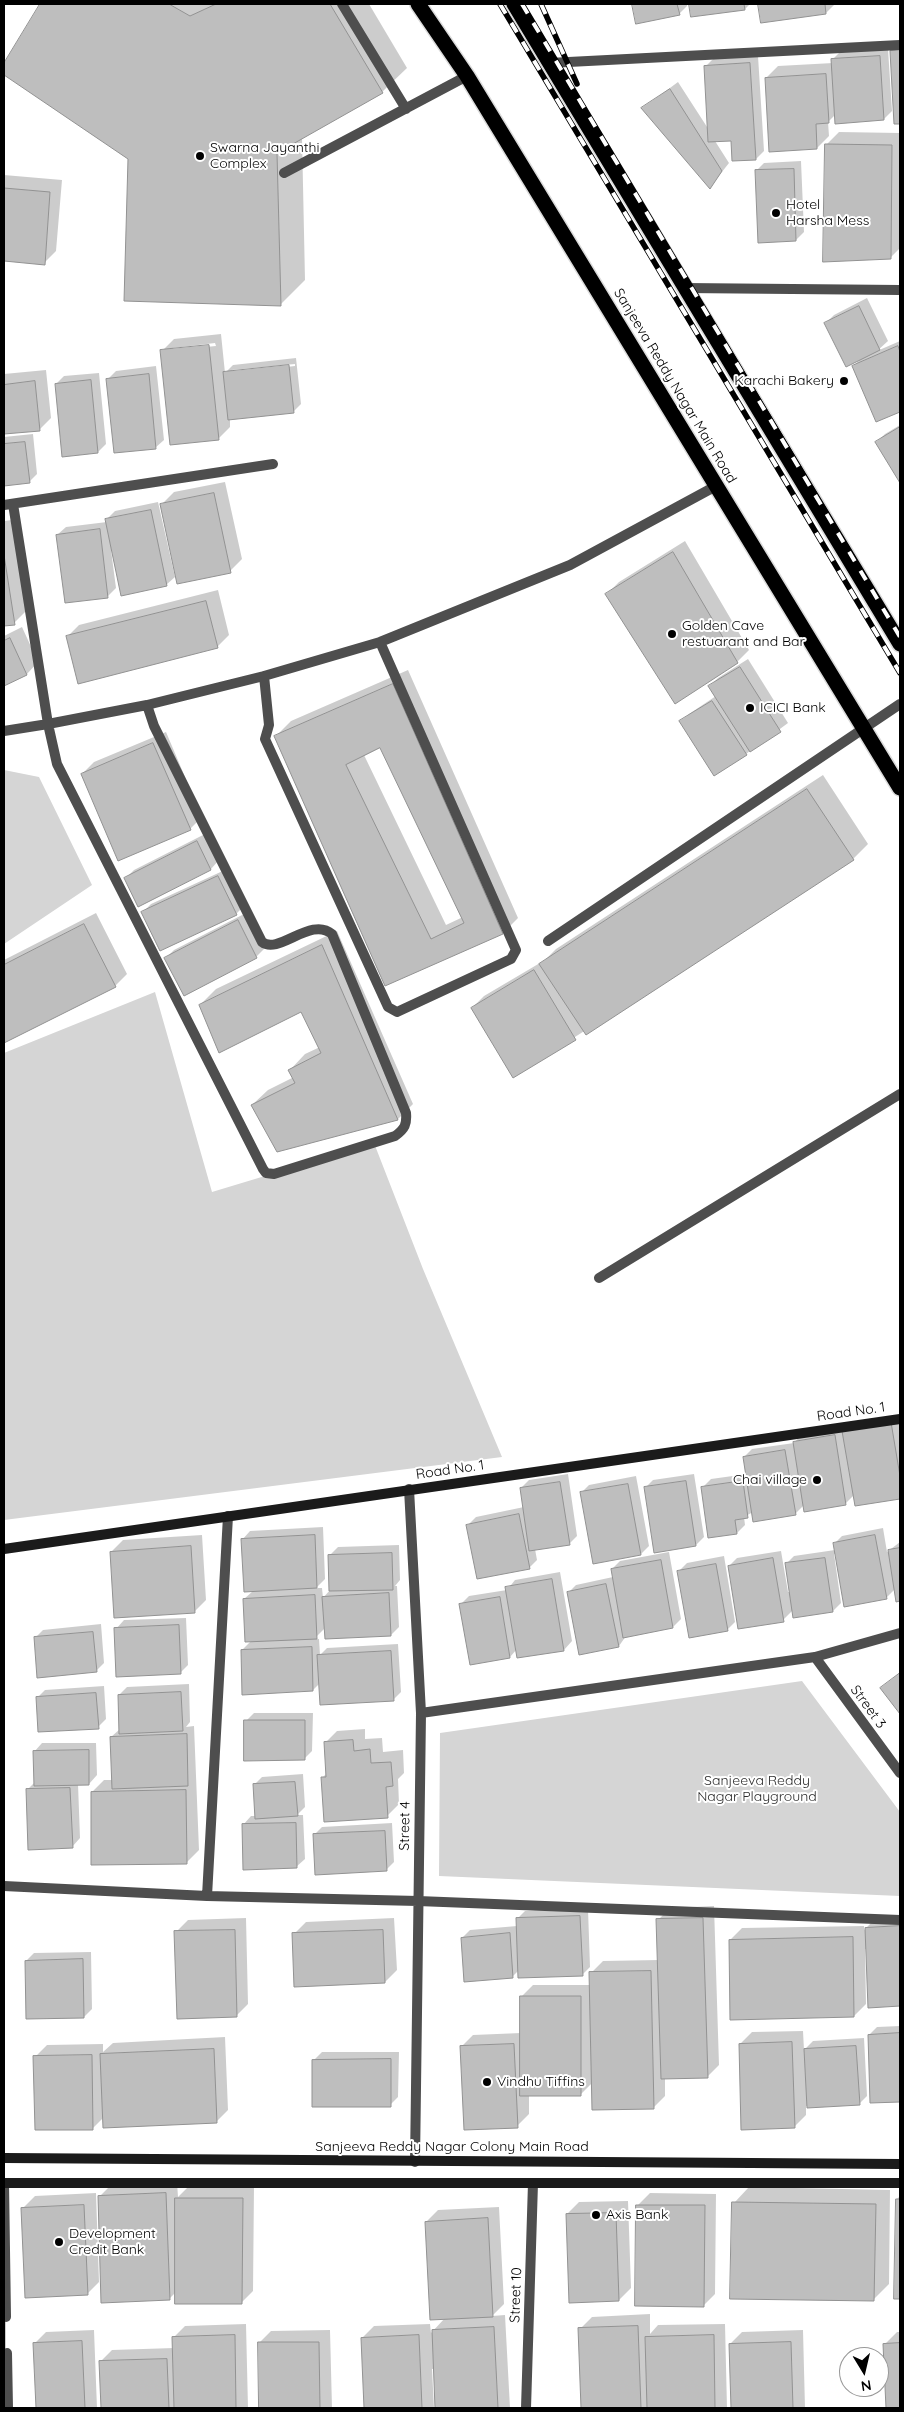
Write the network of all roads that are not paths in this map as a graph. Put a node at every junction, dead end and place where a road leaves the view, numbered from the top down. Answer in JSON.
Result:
{"nodes":[{"id":1,"x":342,"y":4,"type":"edge"},
{"id":2,"x":418,"y":4,"type":"edge"},
{"id":3,"x":514,"y":4,"type":"edge"},
{"id":4,"x":900,"y":45,"type":"edge"},
{"id":5,"x":549,"y":63,"type":"junction"},
{"id":6,"x":467,"y":76,"type":"junction"},
{"id":7,"x":406,"y":109,"type":"junction"},
{"id":8,"x":284,"y":173,"type":"dead end"},
{"id":9,"x":684,"y":288,"type":"junction"},
{"id":10,"x":900,"y":290,"type":"edge"},
{"id":11,"x":274,"y":464,"type":"dead end"},
{"id":12,"x":716,"y":486,"type":"junction"},
{"id":13,"x":8,"y":504,"type":"edge"},
{"id":14,"x":380,"y":642,"type":"junction"},
{"id":15,"x":900,"y":644,"type":"edge"},
{"id":16,"x":264,"y":676,"type":"junction"},
{"id":17,"x":900,"y":704,"type":"edge"},
{"id":18,"x":147,"y":705,"type":"junction"},
{"id":19,"x":48,"y":724,"type":"junction"},
{"id":20,"x":865,"y":728,"type":"junction"},
{"id":21,"x":4,"y":731,"type":"edge"},
{"id":22,"x":900,"y":788,"type":"edge"},
{"id":23,"x":548,"y":941,"type":"dead end"},
{"id":24,"x":900,"y":1094,"type":"edge"},
{"id":25,"x":599,"y":1278,"type":"dead end"},
{"id":26,"x":900,"y":1419,"type":"edge"},
{"id":27,"x":409,"y":1490,"type":"junction"},
{"id":28,"x":228,"y":1516,"type":"junction"},
{"id":29,"x":4,"y":1549,"type":"edge"},
{"id":30,"x":900,"y":1633,"type":"edge"},
{"id":31,"x":815,"y":1657,"type":"junction"},
{"id":32,"x":420,"y":1712,"type":"junction"},
{"id":33,"x":900,"y":1773,"type":"edge"},
{"id":34,"x":4,"y":1886,"type":"edge"},
{"id":35,"x":207,"y":1896,"type":"junction"},
{"id":36,"x":418,"y":1901,"type":"junction"},
{"id":37,"x":900,"y":1920,"type":"edge"},
{"id":38,"x":4,"y":2158,"type":"edge"},
{"id":39,"x":415,"y":2162,"type":"junction"},
{"id":40,"x":900,"y":2164,"type":"edge"},
{"id":41,"x":4,"y":2182,"type":"edge"},
{"id":42,"x":534,"y":2183,"type":"junction"},
{"id":43,"x":900,"y":2183,"type":"edge"},
{"id":44,"x":6,"y":2317,"type":"dead end"},
{"id":45,"x":7,"y":2353,"type":"dead end"},
{"id":46,"x":8,"y":2408,"type":"edge"},
{"id":47,"x":526,"y":2408,"type":"edge"}],
"edges":[{"from":1,"to":7,"type":"street"},
{"from":2,"to":6,"type":"highway","name":"Sanjeeva Reddy Nagar Main Road"},
{"from":3,"to":5,"type":"highway"},
{"from":4,"to":5,"type":"street"},
{"from":5,"to":9,"type":"highway"},
{"from":6,"to":7,"type":"street"},
{"from":6,"to":12,"type":"highway","name":"Sanjeeva Reddy Nagar Main Road"},
{"from":7,"to":8,"type":"street"},
{"from":9,"to":10,"type":"street"},
{"from":9,"to":15,"type":"highway"},
{"from":11,"to":13,"type":"street"},
{"from":12,"to":14,"type":"street"},
{"from":12,"to":20,"type":"highway","name":"Sanjeeva Reddy Nagar Main Road"},
{"from":13,"to":19,"type":"street"},
{"from":14,"to":16,"type":"street"},
{"from":14,"to":16,"type":"street"},
{"from":16,"to":18,"type":"street"},
{"from":17,"to":20,"type":"street"},
{"from":18,"to":19,"type":"street"},
{"from":18,"to":19,"type":"street"},
{"from":19,"to":21,"type":"street"},
{"from":20,"to":22,"type":"highway","name":"Sanjeeva Reddy Nagar Main Road"},
{"from":20,"to":23,"type":"street"},
{"from":24,"to":25,"type":"street"},
{"from":26,"to":27,"type":"main road","name":"Road No. 1"},
{"from":27,"to":28,"type":"main road","name":"Road No. 1"},
{"from":27,"to":32,"type":"street","name":"Street 4"},
{"from":28,"to":29,"type":"main road","name":"Road No. 1"},
{"from":28,"to":35,"type":"street"},
{"from":30,"to":31,"type":"street"},
{"from":31,"to":32,"type":"street"},
{"from":31,"to":33,"type":"street","name":"Street 3"},
{"from":32,"to":36,"type":"street","name":"Street 4"},
{"from":34,"to":35,"type":"street"},
{"from":35,"to":36,"type":"street"},
{"from":36,"to":37,"type":"street"},
{"from":36,"to":39,"type":"street","name":"Street 4"},
{"from":38,"to":39,"type":"main road","name":"Sanjeeva Reddy Nagar Colony Main Road"},
{"from":39,"to":40,"type":"main road","name":"Sanjeeva Reddy Nagar Colony Main Road"},
{"from":41,"to":42,"type":"main road"},
{"from":41,"to":44,"type":"street"},
{"from":42,"to":43,"type":"main road"},
{"from":42,"to":47,"type":"street","name":"Street 10"},
{"from":45,"to":46,"type":"street"}]}
